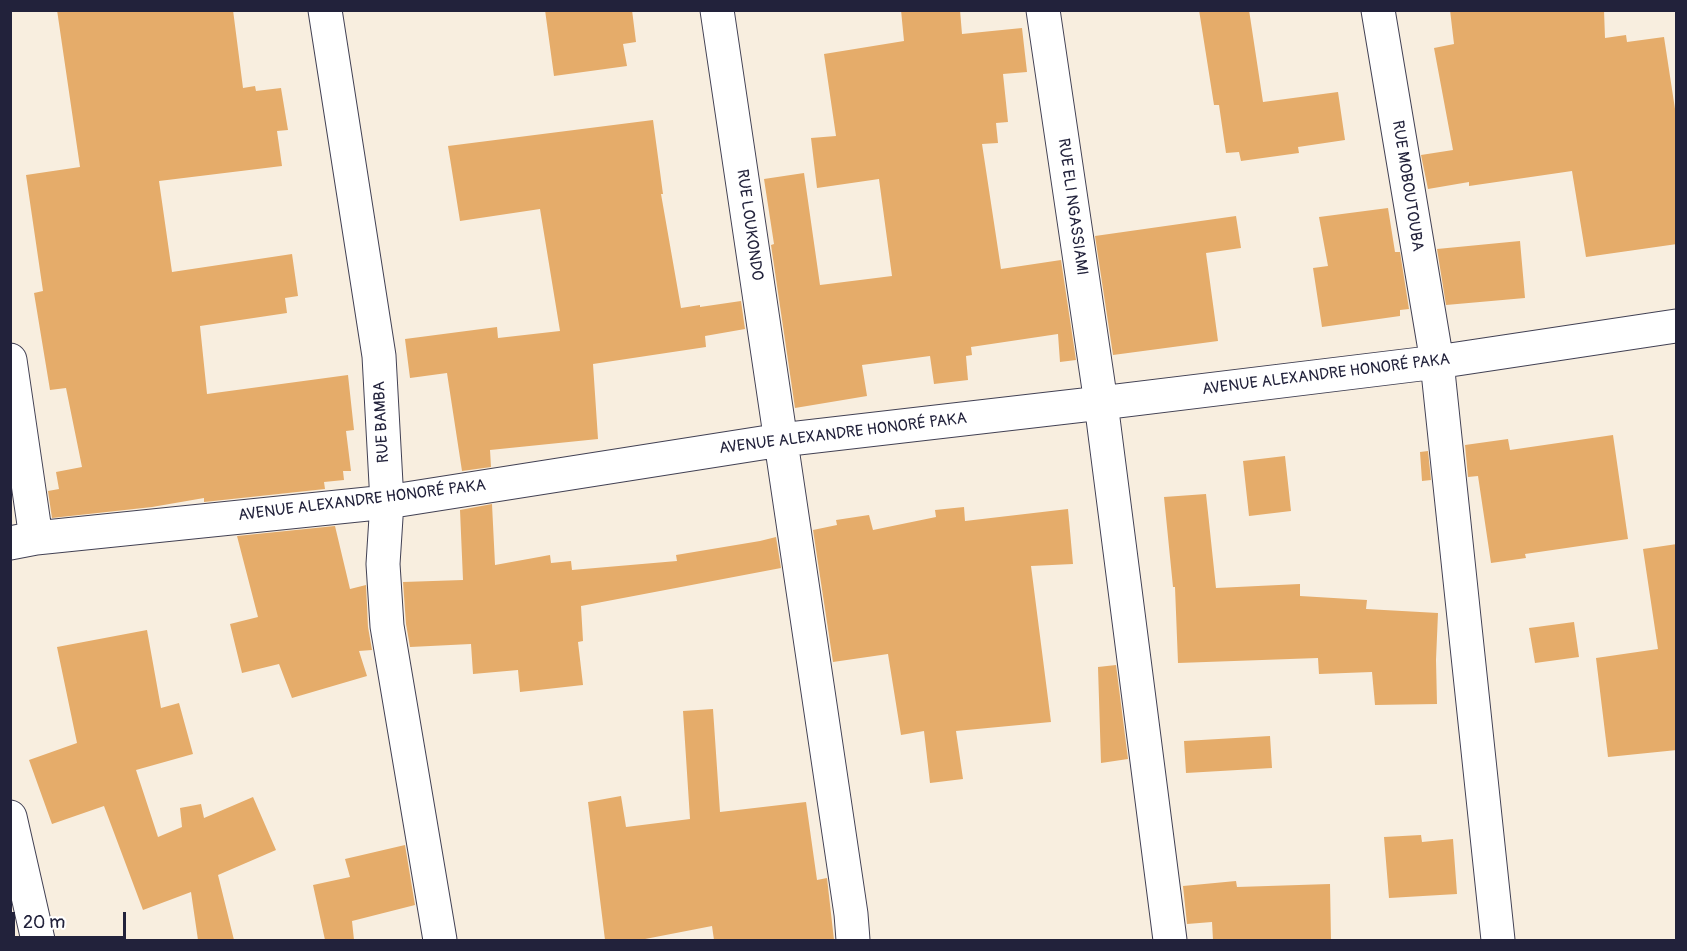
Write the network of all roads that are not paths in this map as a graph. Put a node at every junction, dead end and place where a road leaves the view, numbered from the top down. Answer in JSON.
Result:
{"nodes":[{"id":1,"x":325,"y":10,"type":"edge"},
{"id":2,"x":717,"y":10,"type":"edge"},
{"id":3,"x":1042,"y":10,"type":"edge"},
{"id":4,"x":1378,"y":10,"type":"edge"},
{"id":5,"x":1677,"y":326,"type":"edge"},
{"id":6,"x":10,"y":360,"type":"edge"},
{"id":7,"x":1437,"y":362,"type":"junction"},
{"id":8,"x":1101,"y":403,"type":"junction"},
{"id":9,"x":781,"y":440,"type":"junction"},
{"id":10,"x":387,"y":502,"type":"junction"},
{"id":11,"x":23,"y":541,"type":"edge"},
{"id":12,"x":10,"y":817,"type":"edge"},
{"id":13,"x":39,"y":940,"type":"edge"},
{"id":14,"x":440,"y":940,"type":"edge"},
{"id":15,"x":853,"y":940,"type":"edge"},
{"id":16,"x":1170,"y":940,"type":"edge"},
{"id":17,"x":1498,"y":940,"type":"edge"}],
"edges":[{"from":1,"to":10,"type":"street","name":"RUE BAMBA"},
{"from":2,"to":9,"type":"street","name":"RUE LOUKONDO"},
{"from":3,"to":8,"type":"street","name":"RUE ELI NGASSIAMI"},
{"from":4,"to":7,"type":"street","name":"RUE MOBOUTOUBA"},
{"from":5,"to":7,"type":"street","name":"AVENUE ALEXANDRE HONORÉ PAKA"},
{"from":6,"to":11,"type":"street"},
{"from":7,"to":8,"type":"street","name":"AVENUE ALEXANDRE HONORÉ PAKA"},
{"from":7,"to":17,"type":"street","name":"RUE MOBOUTOUBA"},
{"from":8,"to":9,"type":"street","name":"AVENUE ALEXANDRE HONORÉ PAKA"},
{"from":8,"to":16,"type":"street","name":"RUE ELI NGASSIAMI"},
{"from":9,"to":10,"type":"street","name":"AVENUE ALEXANDRE HONORÉ PAKA"},
{"from":9,"to":15,"type":"street","name":"RUE LOUKONDO"},
{"from":10,"to":11,"type":"street","name":"AVENUE ALEXANDRE HONORÉ PAKA"},
{"from":10,"to":14,"type":"street","name":"RUE BAMBA"},
{"from":12,"to":13,"type":"street"}]}
